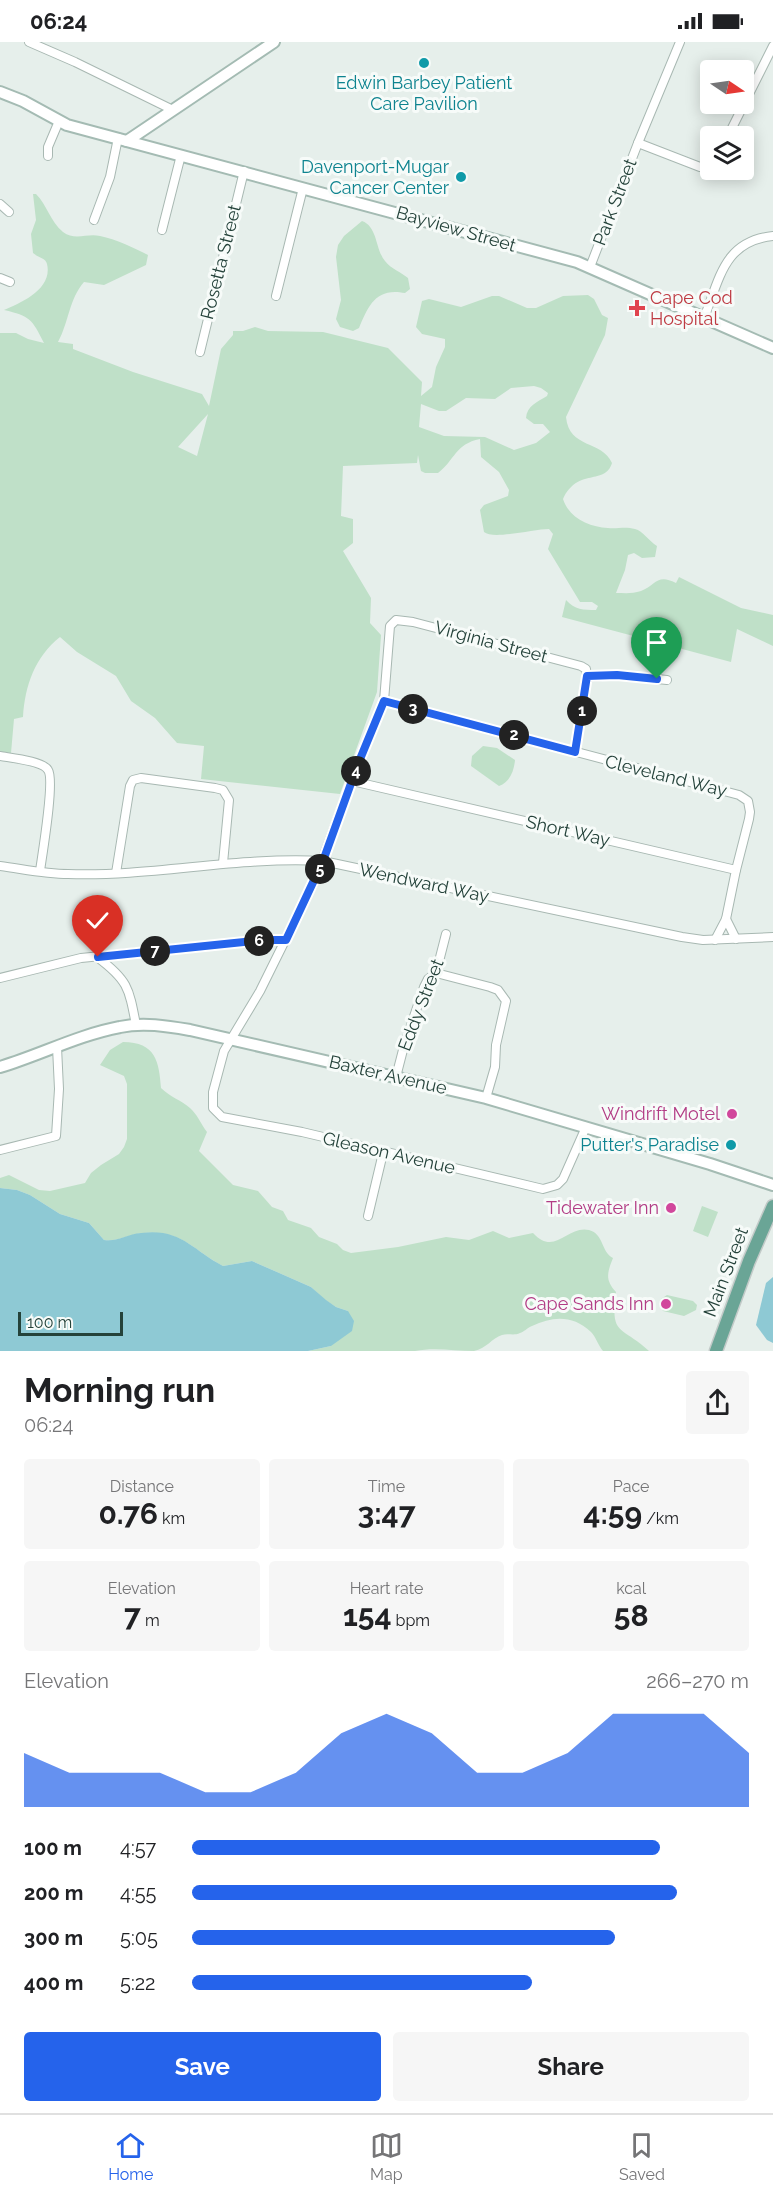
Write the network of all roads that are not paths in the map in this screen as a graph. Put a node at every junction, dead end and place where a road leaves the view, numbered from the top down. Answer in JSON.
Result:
{"nodes":[{"id":1,"x":29,"y":42,"type":"edge"},
{"id":2,"x":274,"y":42,"type":"edge"},
{"id":3,"x":680,"y":42,"type":"edge"},
{"id":4,"x":773,"y":46,"type":"edge"},
{"id":5,"x":0,"y":92,"type":"edge"},
{"id":6,"x":173,"y":110,"type":"junction"},
{"id":7,"x":58,"y":121,"type":"junction"},
{"id":8,"x":733,"y":126,"type":"edge"},
{"id":9,"x":122,"y":140,"type":"junction"},
{"id":10,"x":638,"y":143,"type":"junction"},
{"id":11,"x":182,"y":155,"type":"junction"},
{"id":12,"x":48,"y":156,"type":"dead end"},
{"id":13,"x":700,"y":167,"type":"edge"},
{"id":14,"x":244,"y":171,"type":"junction"},
{"id":15,"x":303,"y":188,"type":"junction"},
{"id":16,"x":0,"y":204,"type":"edge"},
{"id":17,"x":9,"y":212,"type":"dead end"},
{"id":18,"x":94,"y":220,"type":"dead end"},
{"id":19,"x":162,"y":230,"type":"dead end"},
{"id":20,"x":773,"y":236,"type":"edge"},
{"id":21,"x":590,"y":267,"type":"junction"},
{"id":22,"x":0,"y":278,"type":"edge"},
{"id":23,"x":10,"y":282,"type":"dead end"},
{"id":24,"x":276,"y":296,"type":"dead end"},
{"id":25,"x":704,"y":318,"type":"junction"},
{"id":26,"x":773,"y":348,"type":"edge"},
{"id":27,"x":200,"y":352,"type":"dead end"},
{"id":28,"x":587,"y":676,"type":"junction"},
{"id":29,"x":667,"y":680,"type":"dead end"},
{"id":30,"x":384,"y":701,"type":"junction"},
{"id":31,"x":575,"y":752,"type":"junction"},
{"id":32,"x":0,"y":756,"type":"edge"},
{"id":33,"x":352,"y":781,"type":"junction"},
{"id":34,"x":323,"y":861,"type":"junction"},
{"id":35,"x":223,"y":863,"type":"junction"},
{"id":36,"x":0,"y":866,"type":"edge"},
{"id":37,"x":736,"y":870,"type":"junction"},
{"id":38,"x":40,"y":871,"type":"junction"},
{"id":39,"x":116,"y":873,"type":"junction"},
{"id":40,"x":726,"y":919,"type":"junction"},
{"id":41,"x":446,"y":934,"type":"dead end"},
{"id":42,"x":773,"y":937,"type":"edge"},
{"id":43,"x":736,"y":939,"type":"junction"},
{"id":44,"x":286,"y":940,"type":"junction"},
{"id":45,"x":715,"y":940,"type":"junction"},
{"id":46,"x":98,"y":957,"type":"junction"},
{"id":47,"x":436,"y":974,"type":"junction"},
{"id":48,"x":0,"y":978,"type":"edge"},
{"id":49,"x":136,"y":1025,"type":"junction"},
{"id":50,"x":232,"y":1038,"type":"junction"},
{"id":51,"x":57,"y":1047,"type":"junction"},
{"id":52,"x":0,"y":1067,"type":"edge"},
{"id":53,"x":396,"y":1077,"type":"junction"},
{"id":54,"x":486,"y":1098,"type":"junction"},
{"id":55,"x":586,"y":1127,"type":"junction"},
{"id":56,"x":0,"y":1150,"type":"edge"},
{"id":57,"x":383,"y":1153,"type":"junction"},
{"id":58,"x":773,"y":1185,"type":"edge"},
{"id":59,"x":773,"y":1206,"type":"edge"},
{"id":60,"x":368,"y":1216,"type":"dead end"},
{"id":61,"x":716,"y":1351,"type":"edge"}],
"edges":[{"from":1,"to":6,"type":"street"},
{"from":2,"to":6,"type":"street"},
{"from":3,"to":10,"type":"street"},
{"from":4,"to":8,"type":"street"},
{"from":5,"to":7,"type":"street","name":"Bayview Street"},
{"from":6,"to":9,"type":"street"},
{"from":7,"to":9,"type":"street","name":"Bayview Street"},
{"from":7,"to":12,"type":"street"},
{"from":9,"to":11,"type":"street","name":"Bayview Street"},
{"from":9,"to":18,"type":"street"},
{"from":10,"to":13,"type":"street","name":"Park Street"},
{"from":10,"to":21,"type":"street","name":"Park Street"},
{"from":11,"to":14,"type":"street","name":"Bayview Street"},
{"from":11,"to":19,"type":"street"},
{"from":14,"to":15,"type":"street","name":"Bayview Street"},
{"from":14,"to":27,"type":"street","name":"Rosetta Street"},
{"from":15,"to":21,"type":"street","name":"Bayview Street"},
{"from":15,"to":24,"type":"street"},
{"from":16,"to":17,"type":"street"},
{"from":20,"to":25,"type":"street"},
{"from":21,"to":25,"type":"street","name":"Bayview Street"},
{"from":22,"to":23,"type":"street"},
{"from":25,"to":26,"type":"street","name":"Bayview Street"},
{"from":28,"to":29,"type":"street"},
{"from":28,"to":30,"type":"street","name":"Virginia Street"},
{"from":28,"to":31,"type":"street"},
{"from":30,"to":31,"type":"street","name":"Cleveland Way"},
{"from":30,"to":33,"type":"street"},
{"from":31,"to":37,"type":"street","name":"Cleveland Way"},
{"from":32,"to":38,"type":"street"},
{"from":33,"to":34,"type":"street"},
{"from":33,"to":37,"type":"street","name":"Short Way"},
{"from":34,"to":35,"type":"street","name":"Wendward Way"},
{"from":34,"to":44,"type":"street"},
{"from":34,"to":45,"type":"street","name":"Wendward Way"},
{"from":35,"to":39,"type":"street","name":"Wendward Way"},
{"from":35,"to":39,"type":"street"},
{"from":36,"to":38,"type":"street","name":"Wendward Way"},
{"from":37,"to":40,"type":"street"},
{"from":38,"to":39,"type":"street","name":"Wendward Way"},
{"from":40,"to":43,"type":"street"},
{"from":40,"to":45,"type":"street"},
{"from":41,"to":47,"type":"street","name":"Eddy Street"},
{"from":42,"to":43,"type":"street","name":"Wendward Way"},
{"from":43,"to":45,"type":"street","name":"Wendward Way"},
{"from":44,"to":46,"type":"street"},
{"from":44,"to":50,"type":"street"},
{"from":46,"to":48,"type":"street"},
{"from":46,"to":49,"type":"street"},
{"from":47,"to":53,"type":"street","name":"Eddy Street"},
{"from":47,"to":54,"type":"street"},
{"from":49,"to":50,"type":"street","name":"Baxter Avenue"},
{"from":49,"to":51,"type":"street","name":"Baxter Avenue"},
{"from":50,"to":53,"type":"street","name":"Baxter Avenue"},
{"from":50,"to":57,"type":"street","name":"Gleason Avenue"},
{"from":51,"to":52,"type":"street","name":"Baxter Avenue"},
{"from":51,"to":56,"type":"street"},
{"from":53,"to":54,"type":"street","name":"Baxter Avenue"},
{"from":54,"to":55,"type":"street","name":"Baxter Avenue"},
{"from":55,"to":57,"type":"street","name":"Gleason Avenue"},
{"from":55,"to":58,"type":"street","name":"Baxter Avenue"},
{"from":57,"to":60,"type":"street"},
{"from":59,"to":61,"type":"main road","name":"Main Street"}]}
